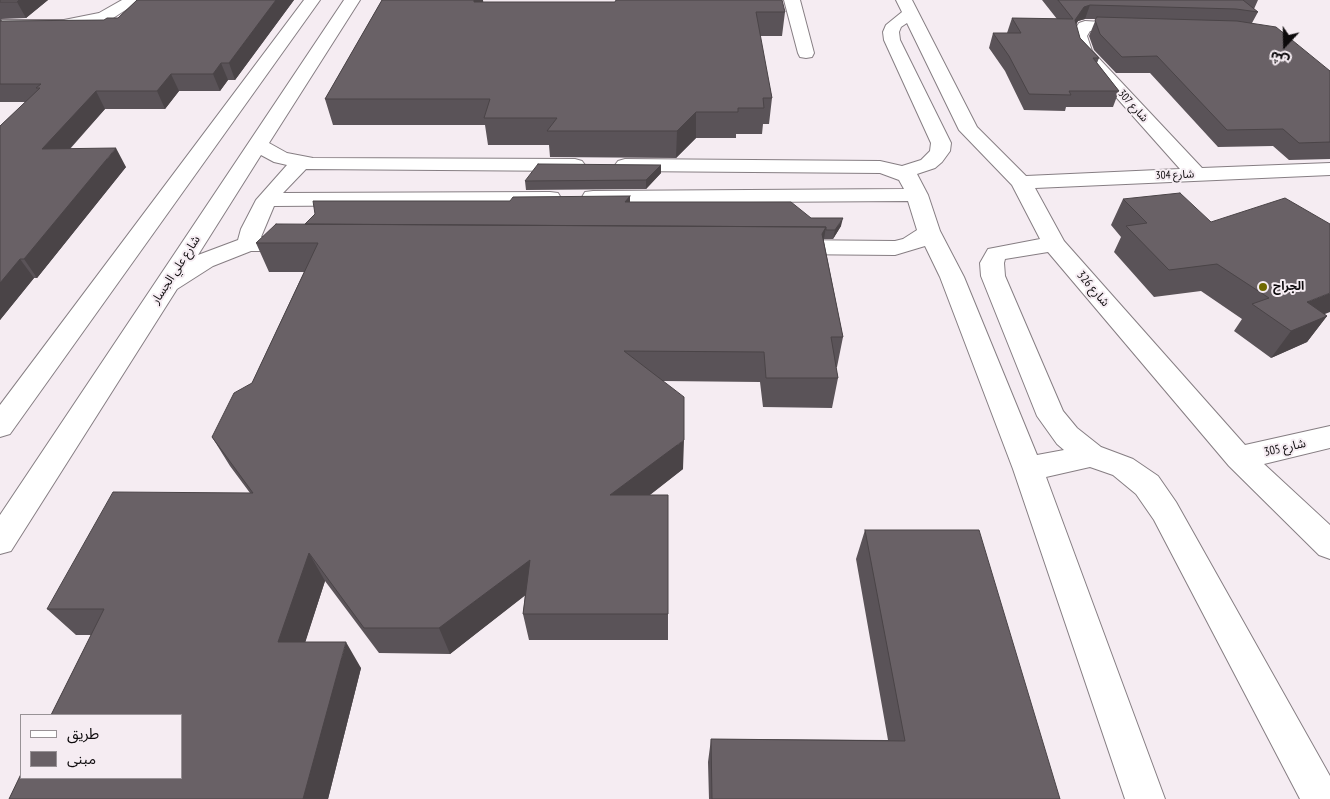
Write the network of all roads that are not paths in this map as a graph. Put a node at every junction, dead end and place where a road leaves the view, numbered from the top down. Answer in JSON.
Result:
{"nodes":[{"id":1,"x":133,"y":0,"type":"edge"},
{"id":2,"x":312,"y":0,"type":"edge"},
{"id":3,"x":352,"y":0,"type":"edge"},
{"id":4,"x":792,"y":0,"type":"edge"},
{"id":5,"x":907,"y":6,"type":"edge"},
{"id":6,"x":0,"y":25,"type":"edge"},
{"id":7,"x":1143,"y":28,"type":"edge"},
{"id":8,"x":281,"y":41,"type":"junction"},
{"id":9,"x":325,"y":41,"type":"junction"},
{"id":10,"x":806,"y":53,"type":"dead end"},
{"id":11,"x":248,"y":87,"type":"junction"},
{"id":12,"x":294,"y":88,"type":"junction"},
{"id":13,"x":258,"y":144,"type":"junction"},
{"id":14,"x":300,"y":162,"type":"junction"},
{"id":15,"x":1330,"y":169,"type":"edge"},
{"id":16,"x":903,"y":172,"type":"junction"},
{"id":17,"x":1196,"y":174,"type":"junction"},
{"id":18,"x":1021,"y":182,"type":"junction"},
{"id":19,"x":917,"y":195,"type":"junction"},
{"id":20,"x":267,"y":200,"type":"junction"},
{"id":21,"x":929,"y":231,"type":"junction"},
{"id":22,"x":248,"y":244,"type":"junction"},
{"id":23,"x":316,"y":244,"type":"edge"},
{"id":24,"x":1054,"y":244,"type":"junction"},
{"id":25,"x":765,"y":247,"type":"edge"},
{"id":26,"x":166,"y":286,"type":"junction"},
{"id":27,"x":0,"y":426,"type":"edge"},
{"id":28,"x":1330,"y":437,"type":"edge"},
{"id":29,"x":1091,"y":455,"type":"junction"},
{"id":30,"x":1239,"y":458,"type":"junction"},
{"id":31,"x":1028,"y":469,"type":"junction"},
{"id":32,"x":0,"y":541,"type":"edge"},
{"id":33,"x":1330,"y":545,"type":"edge"},
{"id":34,"x":1145,"y":799,"type":"edge"},
{"id":35,"x":1321,"y":799,"type":"edge"}],
"edges":[{"from":1,"to":6,"type":"street"},
{"from":2,"to":8,"type":"street"},
{"from":3,"to":9,"type":"street","name":"شارع علي الجسار"},
{"from":4,"to":10,"type":"street"},
{"from":5,"to":16,"type":"street"},
{"from":5,"to":18,"type":"street","name":"شارع 326"},
{"from":7,"to":17,"type":"street","name":"شارع 307"},
{"from":8,"to":9,"type":"street"},
{"from":8,"to":11,"type":"street"},
{"from":9,"to":12,"type":"street","name":"شارع علي الجسار"},
{"from":11,"to":12,"type":"street"},
{"from":11,"to":27,"type":"street"},
{"from":12,"to":13,"type":"street","name":"شارع علي الجسار"},
{"from":13,"to":14,"type":"street"},
{"from":13,"to":26,"type":"street","name":"شارع علي الجسار"},
{"from":14,"to":16,"type":"street"},
{"from":14,"to":20,"type":"street"},
{"from":15,"to":17,"type":"street","name":"شارع 304"},
{"from":16,"to":19,"type":"street"},
{"from":17,"to":18,"type":"street","name":"شارع 304"},
{"from":18,"to":24,"type":"street","name":"شارع 326"},
{"from":19,"to":20,"type":"street"},
{"from":19,"to":21,"type":"street"},
{"from":20,"to":22,"type":"street"},
{"from":21,"to":25,"type":"street"},
{"from":21,"to":31,"type":"street"},
{"from":22,"to":23,"type":"street"},
{"from":22,"to":26,"type":"street"},
{"from":24,"to":29,"type":"street"},
{"from":24,"to":30,"type":"street","name":"شارع 326"},
{"from":26,"to":32,"type":"street","name":"شارع علي الجسار"},
{"from":28,"to":30,"type":"street","name":"شارع 305"},
{"from":29,"to":31,"type":"street"},
{"from":29,"to":35,"type":"street"},
{"from":30,"to":33,"type":"street","name":"شارع 326"},
{"from":31,"to":34,"type":"street"}]}
